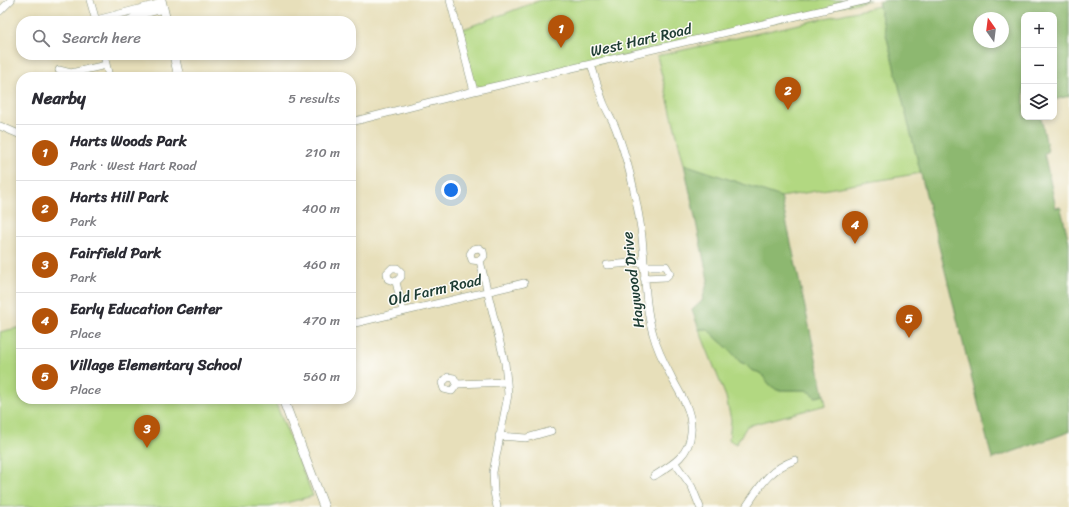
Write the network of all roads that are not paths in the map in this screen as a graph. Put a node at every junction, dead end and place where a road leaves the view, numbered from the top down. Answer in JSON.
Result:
{"nodes":[{"id":1,"x":11,"y":0,"type":"edge"},
{"id":2,"x":90,"y":0,"type":"edge"},
{"id":3,"x":450,"y":0,"type":"edge"},
{"id":4,"x":866,"y":0,"type":"edge"},
{"id":5,"x":162,"y":4,"type":"edge"},
{"id":6,"x":0,"y":11,"type":"edge"},
{"id":7,"x":94,"y":16,"type":"edge"},
{"id":8,"x":108,"y":16,"type":"edge"},
{"id":9,"x":137,"y":16,"type":"edge"},
{"id":10,"x":165,"y":16,"type":"edge"},
{"id":11,"x":105,"y":60,"type":"edge"},
{"id":12,"x":175,"y":60,"type":"edge"},
{"id":13,"x":591,"y":64,"type":"junction"},
{"id":14,"x":106,"y":65,"type":"junction"},
{"id":15,"x":59,"y":70,"type":"dead end"},
{"id":16,"x":67,"y":72,"type":"edge"},
{"id":17,"x":75,"y":72,"type":"edge"},
{"id":18,"x":107,"y":72,"type":"edge"},
{"id":19,"x":178,"y":72,"type":"edge"},
{"id":20,"x":474,"y":91,"type":"junction"},
{"id":21,"x":356,"y":121,"type":"edge"},
{"id":22,"x":0,"y":126,"type":"edge"},
{"id":23,"x":16,"y":133,"type":"edge"},
{"id":24,"x":480,"y":261,"type":"dead end"},
{"id":25,"x":643,"y":264,"type":"junction"},
{"id":26,"x":607,"y":265,"type":"dead end"},
{"id":27,"x":644,"y":278,"type":"junction"},
{"id":28,"x":396,"y":282,"type":"dead end"},
{"id":29,"x":524,"y":283,"type":"dead end"},
{"id":30,"x":488,"y":292,"type":"junction"},
{"id":31,"x":403,"y":311,"type":"junction"},
{"id":32,"x":356,"y":323,"type":"edge"},
{"id":33,"x":507,"y":382,"type":"junction"},
{"id":34,"x":457,"y":384,"type":"dead end"},
{"id":35,"x":285,"y":404,"type":"edge"},
{"id":36,"x":551,"y":430,"type":"dead end"},
{"id":37,"x":500,"y":436,"type":"junction"},
{"id":38,"x":795,"y":460,"type":"dead end"},
{"id":39,"x":675,"y":463,"type":"junction"},
{"id":40,"x":654,"y":476,"type":"dead end"},
{"id":41,"x":324,"y":507,"type":"edge"},
{"id":42,"x":497,"y":507,"type":"edge"},
{"id":43,"x":700,"y":507,"type":"edge"},
{"id":44,"x":746,"y":507,"type":"edge"}],
"edges":[{"from":1,"to":6,"type":"street"},
{"from":2,"to":7,"type":"street"},
{"from":3,"to":20,"type":"street"},
{"from":4,"to":13,"type":"street","name":"West Hart Road"},
{"from":5,"to":8,"type":"street"},
{"from":5,"to":9,"type":"street"},
{"from":5,"to":10,"type":"street"},
{"from":11,"to":14,"type":"street"},
{"from":12,"to":19,"type":"street"},
{"from":13,"to":20,"type":"street","name":"West Hart Road"},
{"from":13,"to":25,"type":"street","name":"Haywood Drive"},
{"from":14,"to":17,"type":"street"},
{"from":14,"to":18,"type":"street"},
{"from":15,"to":16,"type":"street"},
{"from":20,"to":21,"type":"street","name":"West Hart Road"},
{"from":22,"to":23,"type":"street"},
{"from":24,"to":30,"type":"street"},
{"from":25,"to":26,"type":"street"},
{"from":25,"to":27,"type":"street","name":"Haywood Drive"},
{"from":25,"to":27,"type":"street"},
{"from":27,"to":39,"type":"street","name":"Haywood Drive"},
{"from":28,"to":31,"type":"street"},
{"from":29,"to":30,"type":"street","name":"Old Farm Road"},
{"from":30,"to":31,"type":"street","name":"Old Farm Road"},
{"from":30,"to":33,"type":"street"},
{"from":31,"to":32,"type":"street","name":"Old Farm Road"},
{"from":33,"to":34,"type":"street"},
{"from":33,"to":37,"type":"street"},
{"from":35,"to":41,"type":"street"},
{"from":36,"to":37,"type":"street"},
{"from":37,"to":42,"type":"street"},
{"from":38,"to":44,"type":"street"},
{"from":39,"to":40,"type":"street","name":"Haywood Drive"},
{"from":39,"to":43,"type":"street"}]}
